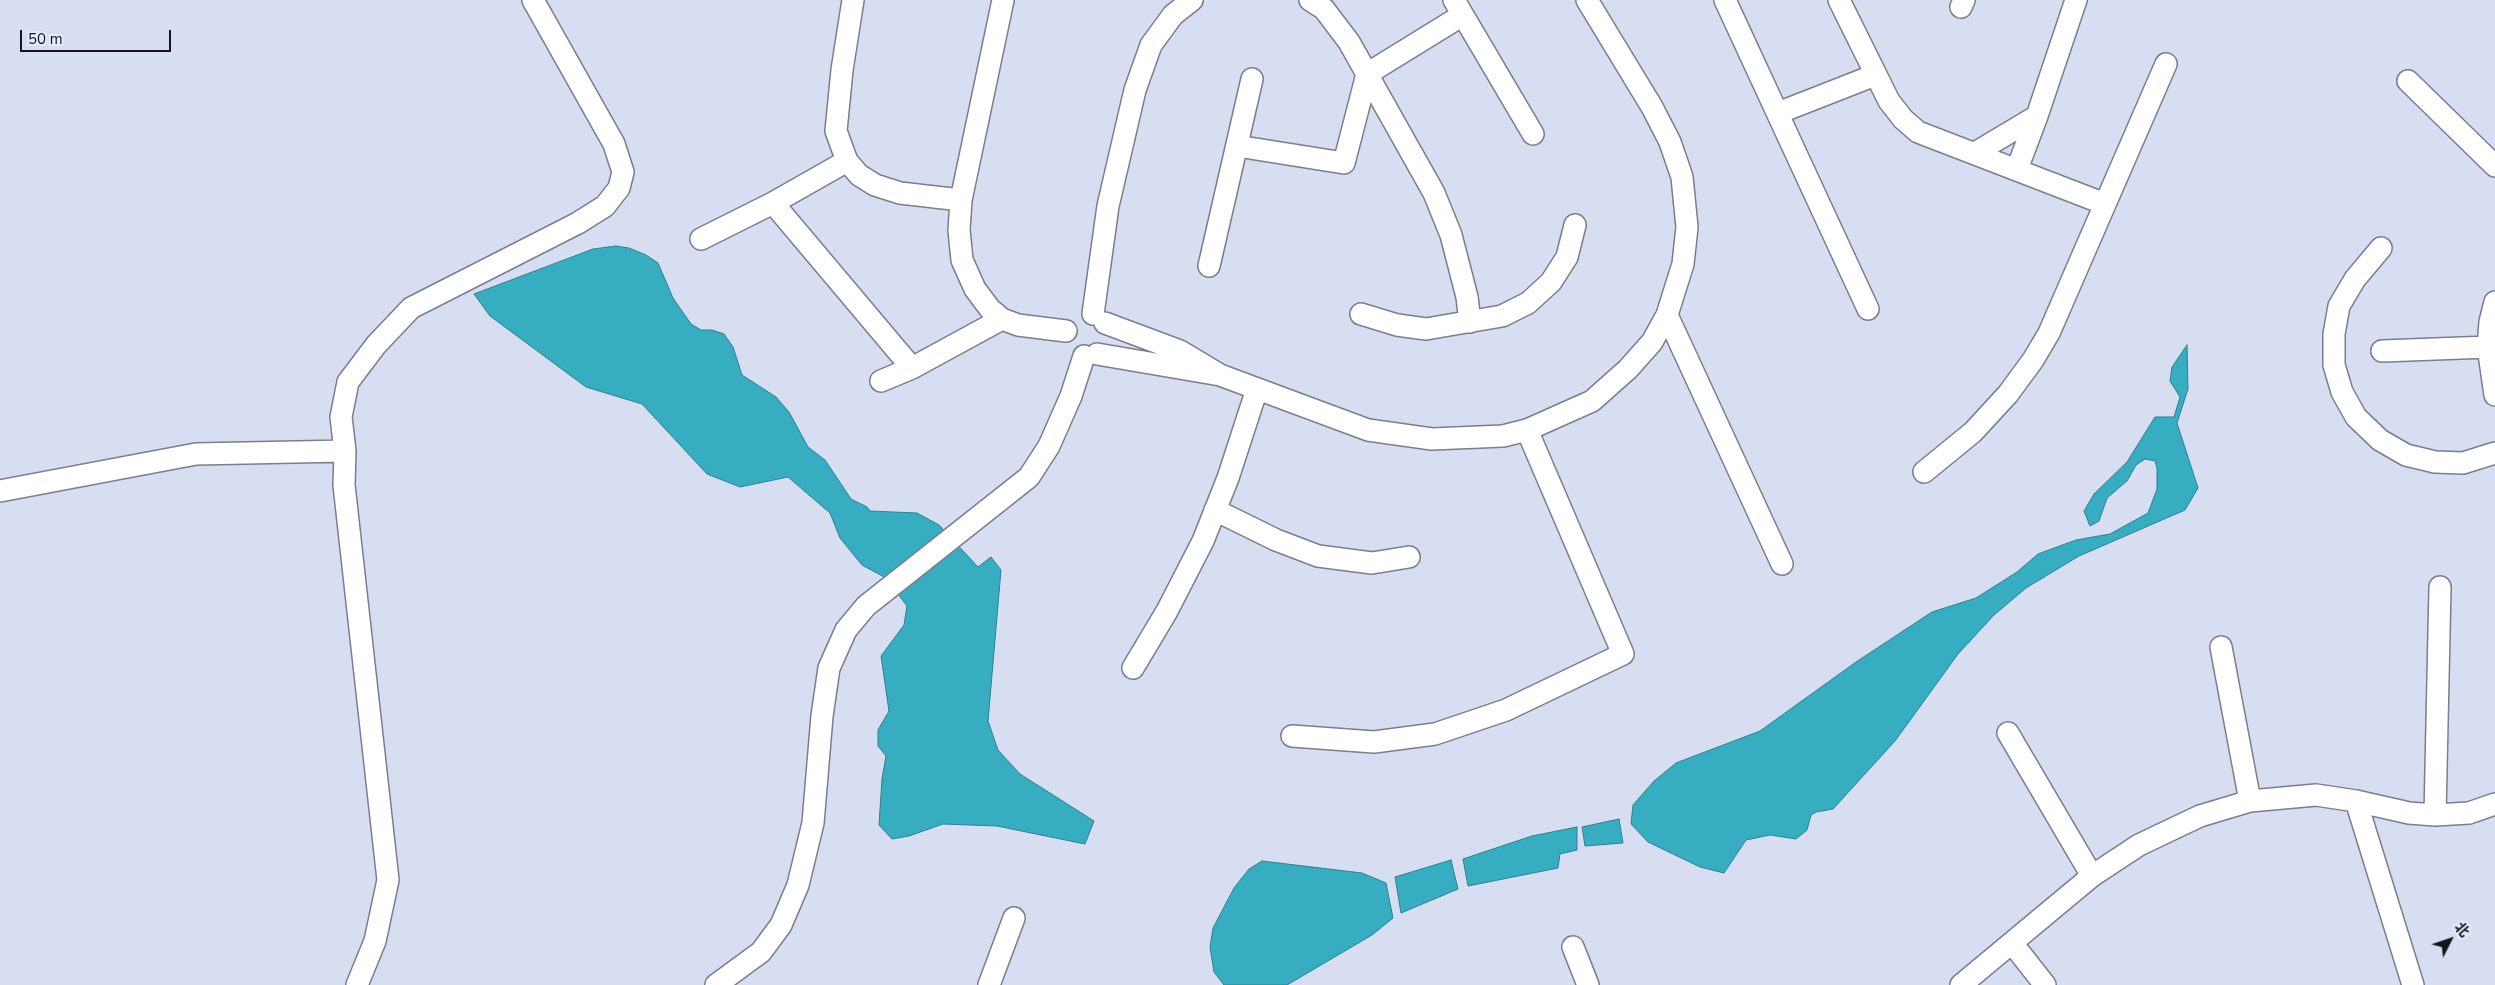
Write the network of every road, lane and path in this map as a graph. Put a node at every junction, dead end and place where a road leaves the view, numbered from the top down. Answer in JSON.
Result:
{"nodes":[{"id":1,"x":533,"y":0,"type":"edge"},
{"id":2,"x":853,"y":0,"type":"edge"},
{"id":3,"x":1003,"y":0,"type":"edge"},
{"id":4,"x":1192,"y":0,"type":"edge"},
{"id":5,"x":1310,"y":0,"type":"edge"},
{"id":6,"x":1587,"y":0,"type":"edge"},
{"id":7,"x":1725,"y":0,"type":"edge"},
{"id":8,"x":1840,"y":0,"type":"edge"},
{"id":9,"x":2076,"y":0,"type":"edge"},
{"id":10,"x":1458,"y":8,"type":"edge"},
{"id":11,"x":2166,"y":64,"type":"dead end"},
{"id":12,"x":1367,"y":74,"type":"junction"},
{"id":13,"x":1874,"y":75,"type":"junction"},
{"id":14,"x":1252,"y":79,"type":"dead end"},
{"id":15,"x":2408,"y":81,"type":"dead end"},
{"id":16,"x":1778,"y":113,"type":"junction"},
{"id":17,"x":2037,"y":116,"type":"junction"},
{"id":18,"x":1533,"y":134,"type":"dead end"},
{"id":19,"x":1237,"y":146,"type":"junction"},
{"id":20,"x":1975,"y":153,"type":"junction"},
{"id":21,"x":847,"y":161,"type":"junction"},
{"id":22,"x":2495,"y":166,"type":"edge"},
{"id":23,"x":2017,"y":168,"type":"junction"},
{"id":24,"x":961,"y":200,"type":"junction"},
{"id":25,"x":773,"y":203,"type":"junction"},
{"id":26,"x":2105,"y":204,"type":"junction"},
{"id":27,"x":1575,"y":225,"type":"dead end"},
{"id":28,"x":701,"y":239,"type":"dead end"},
{"id":29,"x":2381,"y":248,"type":"dead end"},
{"id":30,"x":1209,"y":266,"type":"dead end"},
{"id":31,"x":2495,"y":302,"type":"edge"},
{"id":32,"x":1868,"y":309,"type":"dead end"},
{"id":33,"x":1361,"y":314,"type":"dead end"},
{"id":34,"x":1667,"y":314,"type":"junction"},
{"id":35,"x":1100,"y":318,"type":"junction"},
{"id":36,"x":1002,"y":319,"type":"junction"},
{"id":37,"x":1470,"y":322,"type":"junction"},
{"id":38,"x":1066,"y":331,"type":"junction"},
{"id":39,"x":2488,"y":347,"type":"junction"},
{"id":40,"x":2382,"y":351,"type":"dead end"},
{"id":41,"x":1091,"y":355,"type":"junction"},
{"id":42,"x":912,"y":368,"type":"junction"},
{"id":43,"x":1220,"y":375,"type":"junction"},
{"id":44,"x":881,"y":382,"type":"dead end"},
{"id":45,"x":1257,"y":389,"type":"junction"},
{"id":46,"x":2495,"y":395,"type":"edge"},
{"id":47,"x":1527,"y":430,"type":"junction"},
{"id":48,"x":345,"y":451,"type":"junction"},
{"id":49,"x":2495,"y":453,"type":"edge"},
{"id":50,"x":1924,"y":472,"type":"dead end"},
{"id":51,"x":0,"y":491,"type":"edge"},
{"id":52,"x":1215,"y":510,"type":"junction"},
{"id":53,"x":1409,"y":556,"type":"dead end"},
{"id":54,"x":1782,"y":564,"type":"dead end"},
{"id":55,"x":2440,"y":587,"type":"dead end"},
{"id":56,"x":2221,"y":647,"type":"dead end"},
{"id":57,"x":1133,"y":668,"type":"dead end"},
{"id":58,"x":2008,"y":733,"type":"dead end"},
{"id":59,"x":1292,"y":736,"type":"dead end"},
{"id":60,"x":2250,"y":801,"type":"junction"},
{"id":61,"x":2356,"y":801,"type":"junction"},
{"id":62,"x":2495,"y":804,"type":"edge"},
{"id":63,"x":2435,"y":815,"type":"junction"},
{"id":64,"x":2092,"y":876,"type":"junction"},
{"id":65,"x":1014,"y":918,"type":"dead end"},
{"id":66,"x":2012,"y":943,"type":"junction"},
{"id":67,"x":1572,"y":947,"type":"dead end"},
{"id":68,"x":357,"y":985,"type":"edge"},
{"id":69,"x":716,"y":985,"type":"edge"},
{"id":70,"x":989,"y":985,"type":"edge"},
{"id":71,"x":1588,"y":985,"type":"edge"},
{"id":72,"x":1961,"y":985,"type":"edge"},
{"id":73,"x":2045,"y":985,"type":"edge"},
{"id":74,"x":2413,"y":985,"type":"edge"}],
"edges":[{"from":1,"to":48,"type":"street"},
{"from":2,"to":21,"type":"street"},
{"from":3,"to":24,"type":"street"},
{"from":4,"to":35,"type":"street"},
{"from":5,"to":12,"type":"street"},
{"from":6,"to":34,"type":"street"},
{"from":7,"to":16,"type":"street"},
{"from":8,"to":13,"type":"street"},
{"from":9,"to":17,"type":"street"},
{"from":10,"to":12,"type":"street"},
{"from":10,"to":18,"type":"street"},
{"from":11,"to":26,"type":"street"},
{"from":12,"to":19,"type":"street"},
{"from":12,"to":37,"type":"street"},
{"from":13,"to":16,"type":"street"},
{"from":13,"to":20,"type":"street"},
{"from":14,"to":19,"type":"street"},
{"from":15,"to":22,"type":"street"},
{"from":16,"to":32,"type":"street"},
{"from":17,"to":20,"type":"street"},
{"from":17,"to":23,"type":"street"},
{"from":19,"to":30,"type":"street"},
{"from":20,"to":23,"type":"street"},
{"from":21,"to":24,"type":"street"},
{"from":21,"to":25,"type":"street"},
{"from":23,"to":26,"type":"street"},
{"from":24,"to":36,"type":"street"},
{"from":25,"to":28,"type":"street"},
{"from":25,"to":42,"type":"street"},
{"from":26,"to":50,"type":"street"},
{"from":27,"to":37,"type":"street"},
{"from":29,"to":49,"type":"street"},
{"from":31,"to":39,"type":"street"},
{"from":33,"to":37,"type":"street"},
{"from":34,"to":47,"type":"street"},
{"from":34,"to":54,"type":"street"},
{"from":35,"to":38,"type":"street"},
{"from":35,"to":41,"type":"street"},
{"from":35,"to":43,"type":"street"},
{"from":36,"to":38,"type":"street"},
{"from":36,"to":42,"type":"street"},
{"from":38,"to":41,"type":"street"},
{"from":39,"to":40,"type":"street"},
{"from":39,"to":46,"type":"street"},
{"from":41,"to":43,"type":"street"},
{"from":41,"to":69,"type":"street"},
{"from":42,"to":44,"type":"street"},
{"from":43,"to":45,"type":"street"},
{"from":45,"to":47,"type":"street"},
{"from":45,"to":52,"type":"street"},
{"from":47,"to":59,"type":"street"},
{"from":48,"to":51,"type":"street"},
{"from":48,"to":68,"type":"street"},
{"from":52,"to":53,"type":"street"},
{"from":52,"to":57,"type":"street"},
{"from":55,"to":63,"type":"street"},
{"from":56,"to":60,"type":"street"},
{"from":58,"to":64,"type":"street"},
{"from":60,"to":61,"type":"street"},
{"from":60,"to":64,"type":"street"},
{"from":61,"to":63,"type":"street"},
{"from":61,"to":74,"type":"street"},
{"from":62,"to":63,"type":"street"},
{"from":64,"to":66,"type":"street"},
{"from":65,"to":70,"type":"street"},
{"from":66,"to":72,"type":"street"},
{"from":66,"to":73,"type":"street"},
{"from":67,"to":71,"type":"street"}]}
